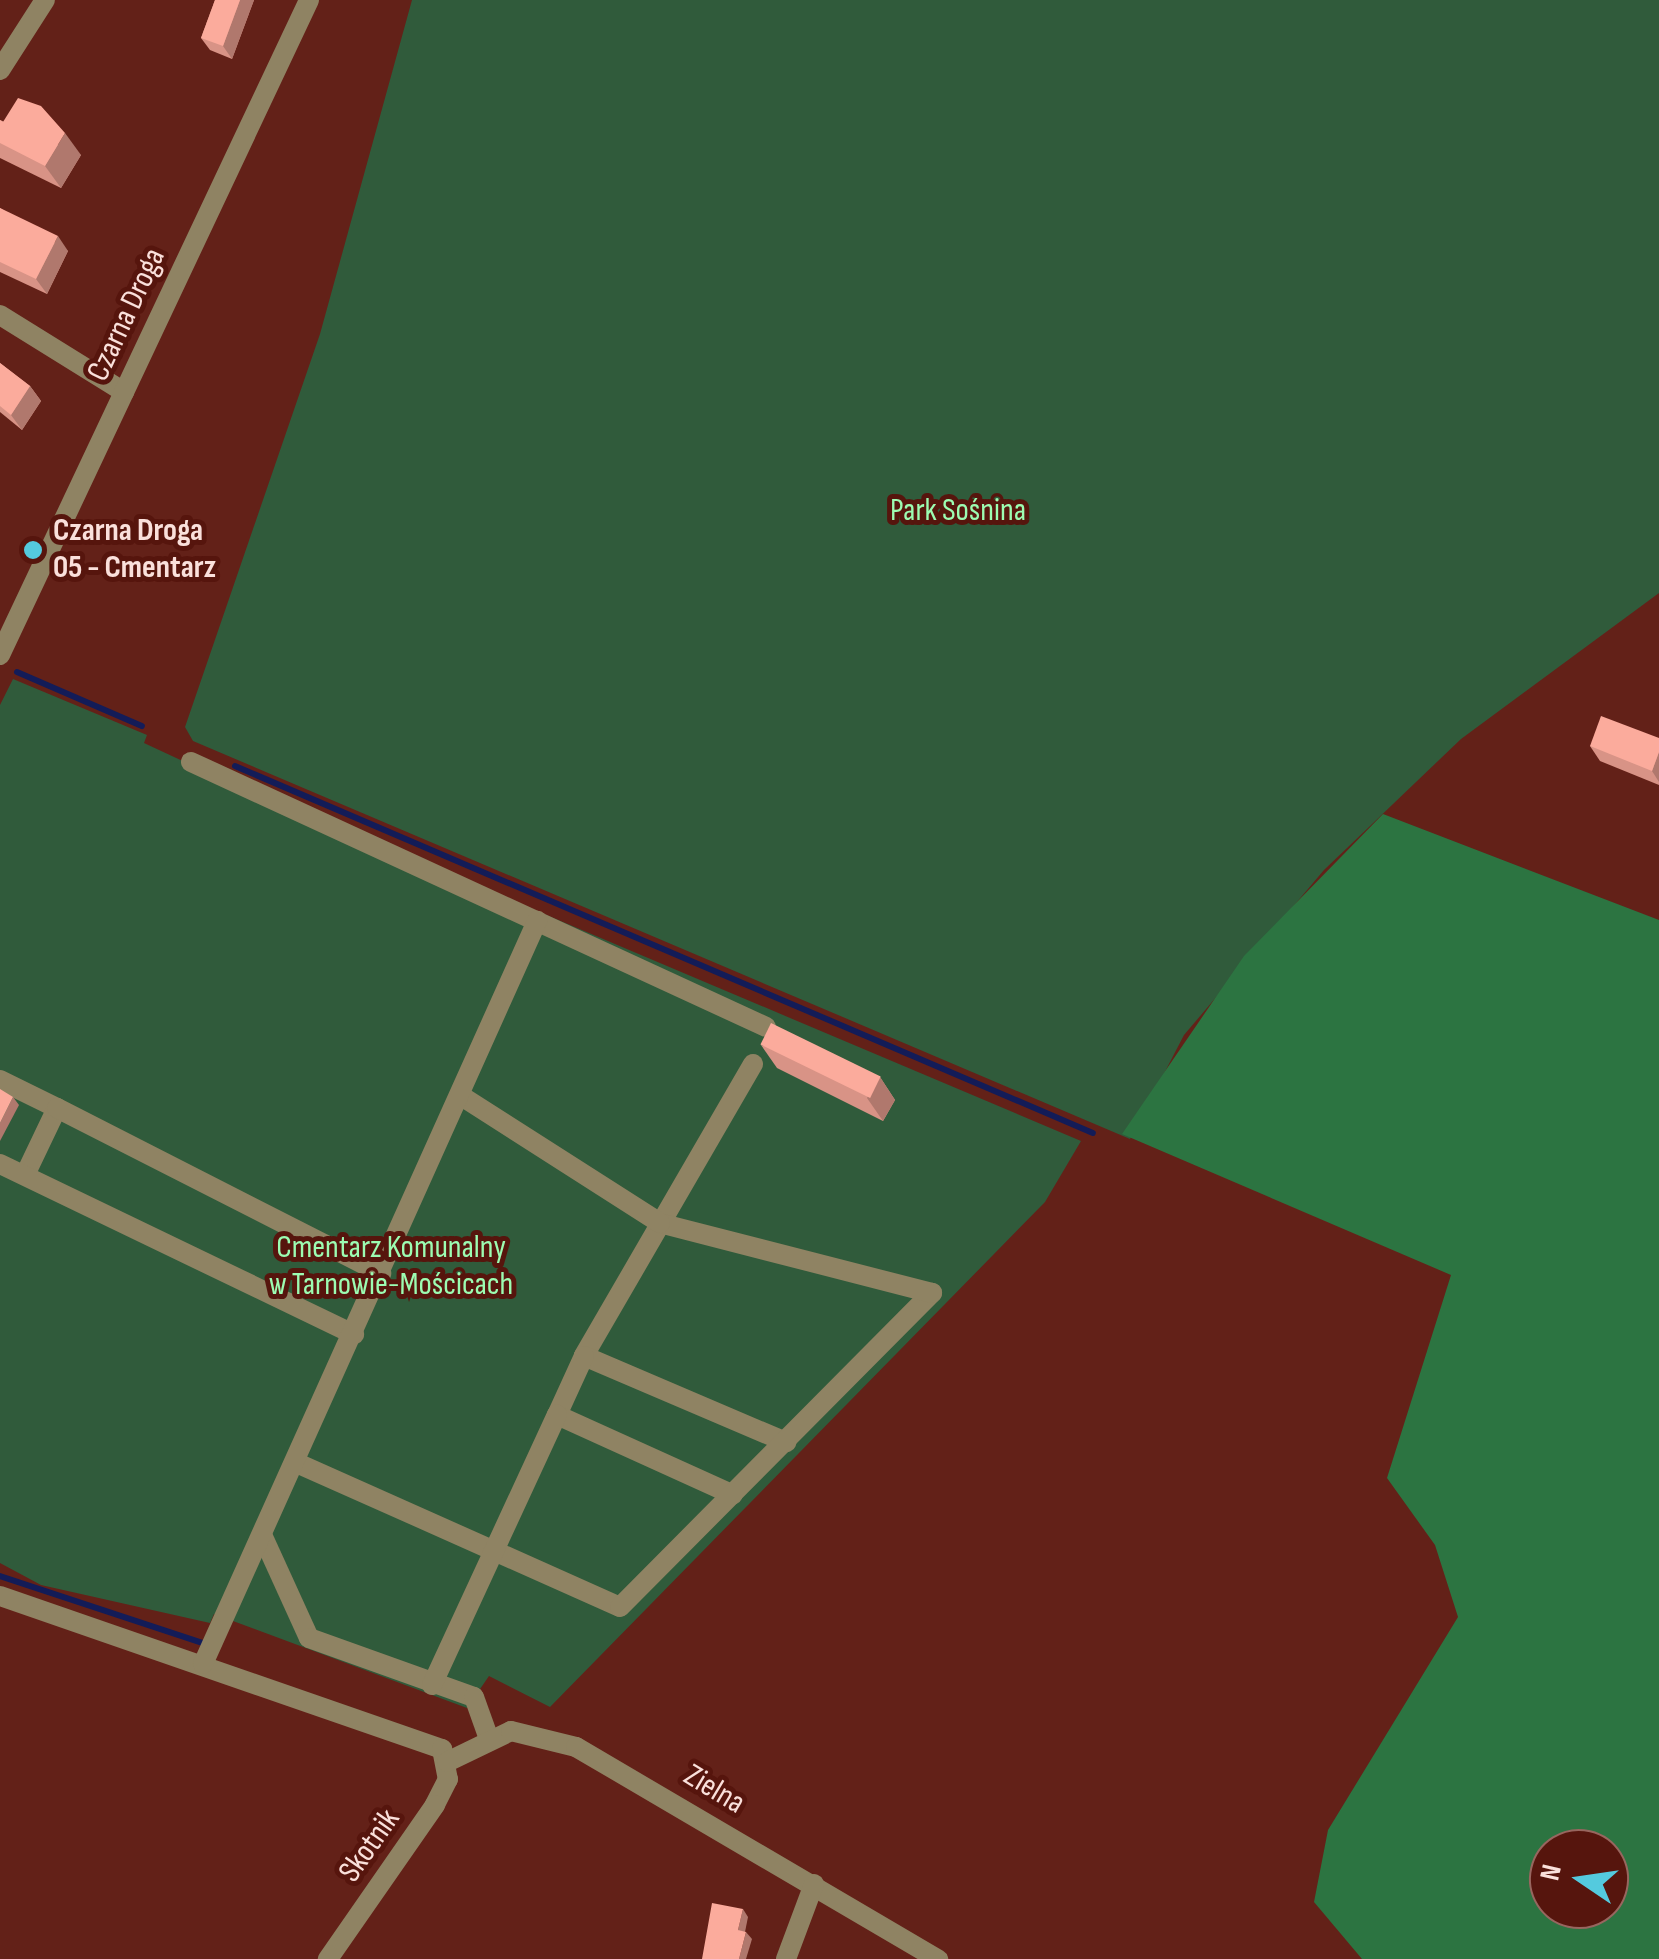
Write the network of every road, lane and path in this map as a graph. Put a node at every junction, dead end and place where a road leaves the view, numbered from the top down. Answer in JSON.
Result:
{"nodes":[{"id":1,"x":45,"y":0,"type":"edge"},
{"id":2,"x":309,"y":0,"type":"edge"},
{"id":3,"x":0,"y":70,"type":"edge"},
{"id":4,"x":0,"y":315,"type":"edge"},
{"id":5,"x":124,"y":392,"type":"junction"},
{"id":6,"x":2,"y":645,"type":"edge"},
{"id":7,"x":191,"y":762,"type":"dead end"},
{"id":8,"x":537,"y":921,"type":"junction"},
{"id":9,"x":766,"y":1027,"type":"edge"},
{"id":10,"x":752,"y":1064,"type":"dead end"},
{"id":11,"x":0,"y":1080,"type":"edge"},
{"id":12,"x":460,"y":1094,"type":"junction"},
{"id":13,"x":56,"y":1108,"type":"junction"},
{"id":14,"x":0,"y":1164,"type":"edge"},
{"id":15,"x":25,"y":1175,"type":"junction"},
{"id":16,"x":660,"y":1223,"type":"junction"},
{"id":17,"x":381,"y":1273,"type":"junction"},
{"id":18,"x":354,"y":1334,"type":"junction"},
{"id":19,"x":584,"y":1356,"type":"junction"},
{"id":20,"x":557,"y":1415,"type":"junction"},
{"id":21,"x":786,"y":1442,"type":"junction"},
{"id":22,"x":299,"y":1464,"type":"junction"},
{"id":23,"x":733,"y":1495,"type":"junction"},
{"id":24,"x":264,"y":1537,"type":"junction"},
{"id":25,"x":494,"y":1553,"type":"junction"},
{"id":26,"x":0,"y":1596,"type":"edge"},
{"id":27,"x":203,"y":1664,"type":"junction"},
{"id":28,"x":432,"y":1685,"type":"junction"},
{"id":29,"x":488,"y":1736,"type":"junction"},
{"id":30,"x":447,"y":1762,"type":"junction"},
{"id":31,"x":814,"y":1884,"type":"junction"},
{"id":32,"x":328,"y":1959,"type":"edge"},
{"id":33,"x":786,"y":1959,"type":"edge"},
{"id":34,"x":938,"y":1959,"type":"edge"}],
"edges":[{"from":1,"to":3,"type":"street"},
{"from":2,"to":5,"type":"street","name":"Czarna Droga"},
{"from":4,"to":5,"type":"street"},
{"from":5,"to":6,"type":"street","name":"Czarna Droga"},
{"from":7,"to":8,"type":"street"},
{"from":8,"to":9,"type":"street"},
{"from":8,"to":12,"type":"street"},
{"from":10,"to":16,"type":"street"},
{"from":11,"to":13,"type":"street"},
{"from":12,"to":16,"type":"street"},
{"from":12,"to":17,"type":"street"},
{"from":13,"to":15,"type":"street"},
{"from":13,"to":17,"type":"street"},
{"from":14,"to":15,"type":"street"},
{"from":15,"to":18,"type":"street"},
{"from":16,"to":19,"type":"street"},
{"from":16,"to":21,"type":"street"},
{"from":17,"to":18,"type":"street"},
{"from":18,"to":22,"type":"street"},
{"from":19,"to":20,"type":"street"},
{"from":19,"to":21,"type":"street"},
{"from":20,"to":23,"type":"street"},
{"from":20,"to":25,"type":"street"},
{"from":21,"to":23,"type":"street"},
{"from":22,"to":24,"type":"street"},
{"from":22,"to":25,"type":"street"},
{"from":23,"to":25,"type":"street"},
{"from":24,"to":27,"type":"street"},
{"from":24,"to":28,"type":"street"},
{"from":25,"to":28,"type":"street"},
{"from":26,"to":27,"type":"street"},
{"from":27,"to":30,"type":"street"},
{"from":28,"to":29,"type":"street"},
{"from":29,"to":30,"type":"street"},
{"from":29,"to":31,"type":"street","name":"Zielna"},
{"from":30,"to":32,"type":"street","name":"Skotnik"},
{"from":31,"to":33,"type":"street"},
{"from":31,"to":34,"type":"street","name":"Zielna"}]}
